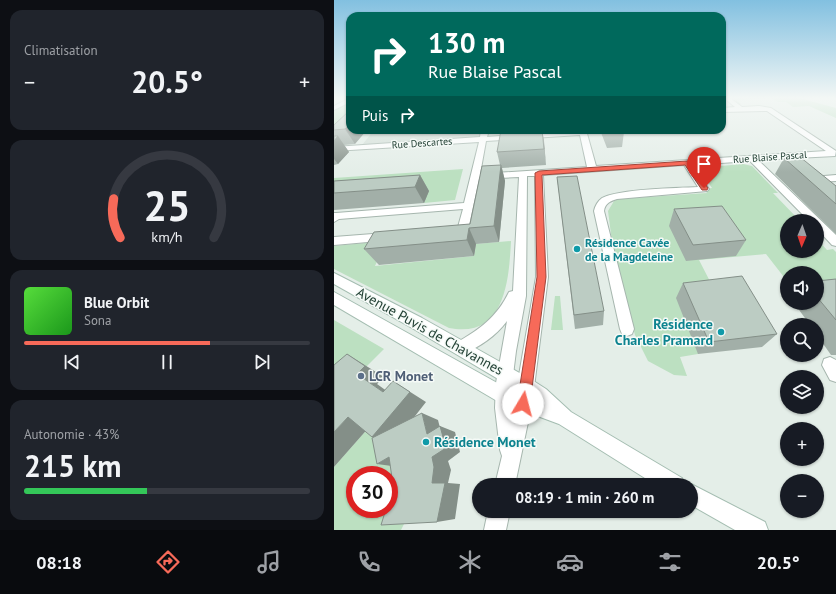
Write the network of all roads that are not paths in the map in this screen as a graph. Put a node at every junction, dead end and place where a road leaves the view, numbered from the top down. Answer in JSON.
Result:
{"nodes":[{"id":1,"x":790,"y":123,"type":"edge"},
{"id":2,"x":485,"y":134,"type":"edge"},
{"id":3,"x":554,"y":134,"type":"edge"},
{"id":4,"x":583,"y":134,"type":"edge"},
{"id":5,"x":484,"y":139,"type":"junction"},
{"id":6,"x":334,"y":148,"type":"edge"},
{"id":7,"x":835,"y":154,"type":"edge"},
{"id":8,"x":751,"y":158,"type":"junction"},
{"id":9,"x":687,"y":163,"type":"junction"},
{"id":10,"x":592,"y":169,"type":"junction"},
{"id":11,"x":539,"y":173,"type":"junction"},
{"id":12,"x":523,"y":174,"type":"junction"},
{"id":13,"x":475,"y":177,"type":"junction"},
{"id":14,"x":836,"y":178,"type":"edge"},
{"id":15,"x":836,"y":201,"type":"edge"},
{"id":16,"x":468,"y":206,"type":"junction"},
{"id":17,"x":808,"y":214,"type":"edge"},
{"id":18,"x":334,"y":219,"type":"edge"},
{"id":19,"x":824,"y":230,"type":"edge"},
{"id":20,"x":441,"y":232,"type":"edge"},
{"id":21,"x":398,"y":236,"type":"edge"},
{"id":22,"x":334,"y":241,"type":"edge"},
{"id":23,"x":836,"y":242,"type":"edge"},
{"id":24,"x":334,"y":278,"type":"edge"},
{"id":25,"x":541,"y":282,"type":"junction"},
{"id":26,"x":520,"y":284,"type":"junction"},
{"id":27,"x":334,"y":298,"type":"edge"},
{"id":28,"x":627,"y":329,"type":"dead end"},
{"id":29,"x":461,"y":348,"type":"junction"},
{"id":30,"x":505,"y":373,"type":"junction"},
{"id":31,"x":526,"y":386,"type":"junction"},
{"id":32,"x":504,"y":395,"type":"junction"},
{"id":33,"x":523,"y":404,"type":"junction"},
{"id":34,"x":565,"y":418,"type":"junction"},
{"id":35,"x":510,"y":459,"type":"junction"},
{"id":36,"x":506,"y":478,"type":"edge"},
{"id":37,"x":664,"y":478,"type":"edge"},
{"id":38,"x":698,"y":498,"type":"edge"},
{"id":39,"x":498,"y":518,"type":"edge"},
{"id":40,"x":496,"y":530,"type":"edge"},
{"id":41,"x":757,"y":530,"type":"edge"}],
"edges":[{"from":1,"to":7,"type":"street"},
{"from":2,"to":5,"type":"street"},
{"from":3,"to":5,"type":"street","name":"Rue Descartes"},
{"from":4,"to":10,"type":"street"},
{"from":5,"to":6,"type":"street","name":"Rue Descartes"},
{"from":5,"to":13,"type":"street"},
{"from":7,"to":8,"type":"street","name":"Rue Blaise Pascal"},
{"from":8,"to":9,"type":"street","name":"Rue Blaise Pascal"},
{"from":8,"to":17,"type":"street"},
{"from":9,"to":10,"type":"street","name":"Rue Blaise Pascal"},
{"from":9,"to":28,"type":"street"},
{"from":10,"to":11,"type":"street","name":"Rue Blaise Pascal"},
{"from":11,"to":12,"type":"street","name":"Rue Blaise Pascal"},
{"from":11,"to":25,"type":"street"},
{"from":12,"to":13,"type":"street","name":"Rue Blaise Pascal"},
{"from":12,"to":26,"type":"street"},
{"from":13,"to":16,"type":"street"},
{"from":14,"to":15,"type":"street"},
{"from":16,"to":18,"type":"street"},
{"from":16,"to":20,"type":"street"},
{"from":19,"to":23,"type":"street"},
{"from":21,"to":22,"type":"street"},
{"from":24,"to":29,"type":"street","name":"Avenue Puvis de Chavannes"},
{"from":25,"to":26,"type":"street"},
{"from":25,"to":31,"type":"street"},
{"from":26,"to":29,"type":"street"},
{"from":26,"to":30,"type":"street"},
{"from":27,"to":32,"type":"street","name":"Avenue Puvis de Chavannes"},
{"from":29,"to":30,"type":"street","name":"Avenue Puvis de Chavannes"},
{"from":30,"to":31,"type":"street","name":"Avenue Puvis de Chavannes"},
{"from":30,"to":32,"type":"street"},
{"from":31,"to":33,"type":"street"},
{"from":31,"to":34,"type":"street","name":"Avenue Puvis de Chavannes"},
{"from":32,"to":33,"type":"street","name":"Avenue Puvis de Chavannes"},
{"from":32,"to":35,"type":"street"},
{"from":33,"to":34,"type":"street","name":"Avenue Puvis de Chavannes"},
{"from":33,"to":35,"type":"street"},
{"from":34,"to":37,"type":"street"},
{"from":35,"to":36,"type":"street"},
{"from":38,"to":41,"type":"street"},
{"from":39,"to":40,"type":"street"}]}
